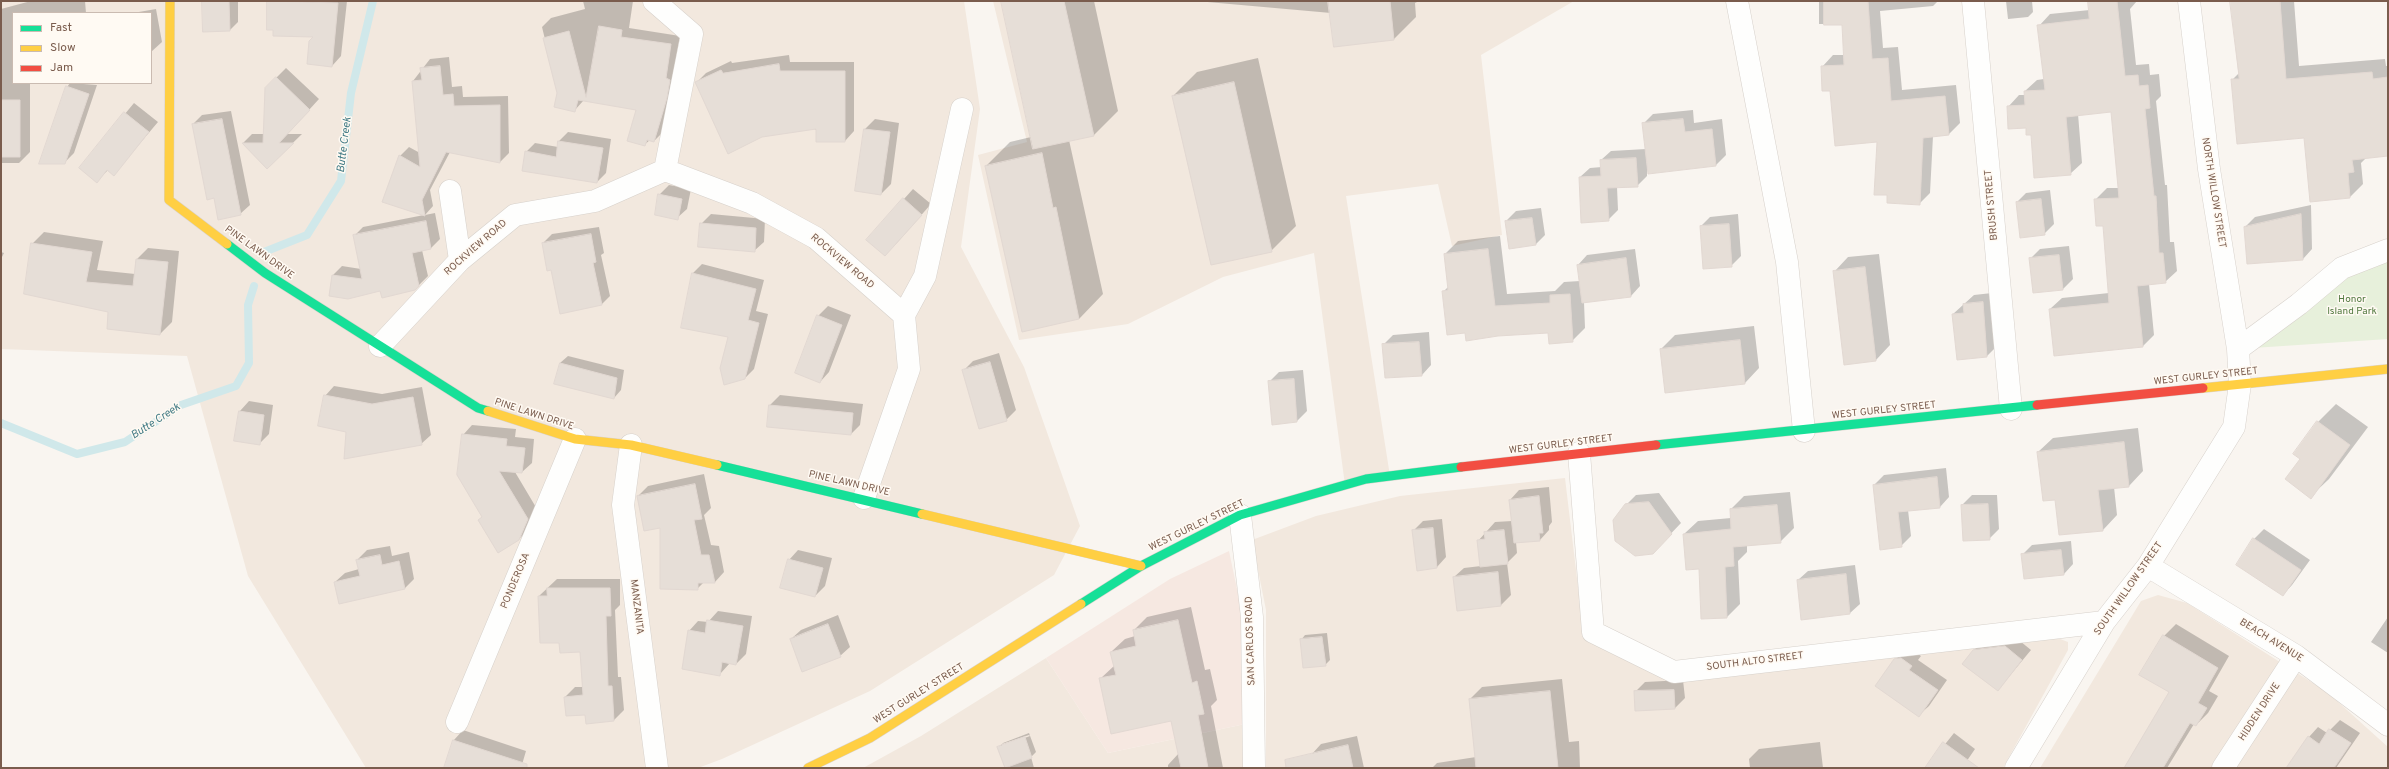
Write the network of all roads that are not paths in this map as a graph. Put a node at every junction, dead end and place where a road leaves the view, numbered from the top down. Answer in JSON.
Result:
{"nodes":[{"id":1,"x":170,"y":1,"type":"edge"},
{"id":2,"x":654,"y":1,"type":"edge"},
{"id":3,"x":1737,"y":1,"type":"edge"},
{"id":4,"x":1973,"y":1,"type":"edge"},
{"id":5,"x":2189,"y":1,"type":"edge"},
{"id":6,"x":962,"y":109,"type":"dead end"},
{"id":7,"x":665,"y":170,"type":"junction"},
{"id":8,"x":450,"y":192,"type":"dead end"},
{"id":9,"x":2388,"y":250,"type":"edge"},
{"id":10,"x":460,"y":260,"type":"junction"},
{"id":11,"x":904,"y":315,"type":"junction"},
{"id":12,"x":380,"y":346,"type":"junction"},
{"id":13,"x":2238,"y":350,"type":"junction"},
{"id":14,"x":2388,"y":369,"type":"edge"},
{"id":15,"x":2240,"y":384,"type":"junction"},
{"id":16,"x":2011,"y":409,"type":"junction"},
{"id":17,"x":1804,"y":430,"type":"junction"},
{"id":18,"x":575,"y":439,"type":"junction"},
{"id":19,"x":631,"y":445,"type":"junction"},
{"id":20,"x":1579,"y":453,"type":"junction"},
{"id":21,"x":864,"y":498,"type":"junction"},
{"id":22,"x":1240,"y":516,"type":"junction"},
{"id":23,"x":1141,"y":566,"type":"junction"},
{"id":24,"x":2148,"y":566,"type":"junction"},
{"id":25,"x":2104,"y":622,"type":"junction"},
{"id":26,"x":2296,"y":656,"type":"junction"},
{"id":27,"x":457,"y":722,"type":"dead end"},
{"id":28,"x":2388,"y":724,"type":"edge"},
{"id":29,"x":657,"y":768,"type":"edge"},
{"id":30,"x":808,"y":768,"type":"edge"},
{"id":31,"x":1254,"y":768,"type":"edge"},
{"id":32,"x":2016,"y":768,"type":"edge"},
{"id":33,"x":2223,"y":768,"type":"edge"}],
"edges":[{"from":1,"to":12,"type":"main road","name":"PINE LAWN DRIVE"},
{"from":2,"to":7,"type":"street"},
{"from":3,"to":17,"type":"street"},
{"from":4,"to":16,"type":"street","name":"BRUSH STREET"},
{"from":5,"to":13,"type":"street","name":"NORTH WILLOW STREET"},
{"from":6,"to":11,"type":"street"},
{"from":7,"to":10,"type":"street","name":"ROCKVIEW ROAD"},
{"from":7,"to":11,"type":"street","name":"ROCKVIEW ROAD"},
{"from":8,"to":10,"type":"street"},
{"from":9,"to":13,"type":"street"},
{"from":10,"to":12,"type":"street","name":"ROCKVIEW ROAD"},
{"from":11,"to":21,"type":"street"},
{"from":12,"to":18,"type":"main road","name":"PINE LAWN DRIVE"},
{"from":13,"to":15,"type":"street","name":"NORTH WILLOW STREET"},
{"from":14,"to":15,"type":"main road","name":"WEST GURLEY STREET"},
{"from":15,"to":16,"type":"main road","name":"WEST GURLEY STREET"},
{"from":15,"to":24,"type":"street","name":"SOUTH WILLOW STREET"},
{"from":16,"to":17,"type":"main road","name":"WEST GURLEY STREET"},
{"from":17,"to":20,"type":"main road","name":"WEST GURLEY STREET"},
{"from":18,"to":19,"type":"main road","name":"PINE LAWN DRIVE"},
{"from":18,"to":27,"type":"street","name":"PONDEROSA"},
{"from":19,"to":21,"type":"main road","name":"PINE LAWN DRIVE"},
{"from":19,"to":29,"type":"street","name":"MANZANITA"},
{"from":20,"to":22,"type":"main road","name":"WEST GURLEY STREET"},
{"from":20,"to":25,"type":"street","name":"SOUTH ALTO STREET"},
{"from":21,"to":23,"type":"main road","name":"PINE LAWN DRIVE"},
{"from":22,"to":23,"type":"main road","name":"WEST GURLEY STREET"},
{"from":22,"to":31,"type":"street","name":"SAN CARLOS ROAD"},
{"from":23,"to":30,"type":"main road","name":"WEST GURLEY STREET"},
{"from":24,"to":25,"type":"street","name":"SOUTH WILLOW STREET"},
{"from":24,"to":26,"type":"street","name":"BEACH AVENUE"},
{"from":25,"to":32,"type":"street","name":"SOUTH WILLOW STREET"},
{"from":26,"to":28,"type":"street","name":"BEACH AVENUE"},
{"from":26,"to":33,"type":"street","name":"HIDDEN DRIVE"}]}
